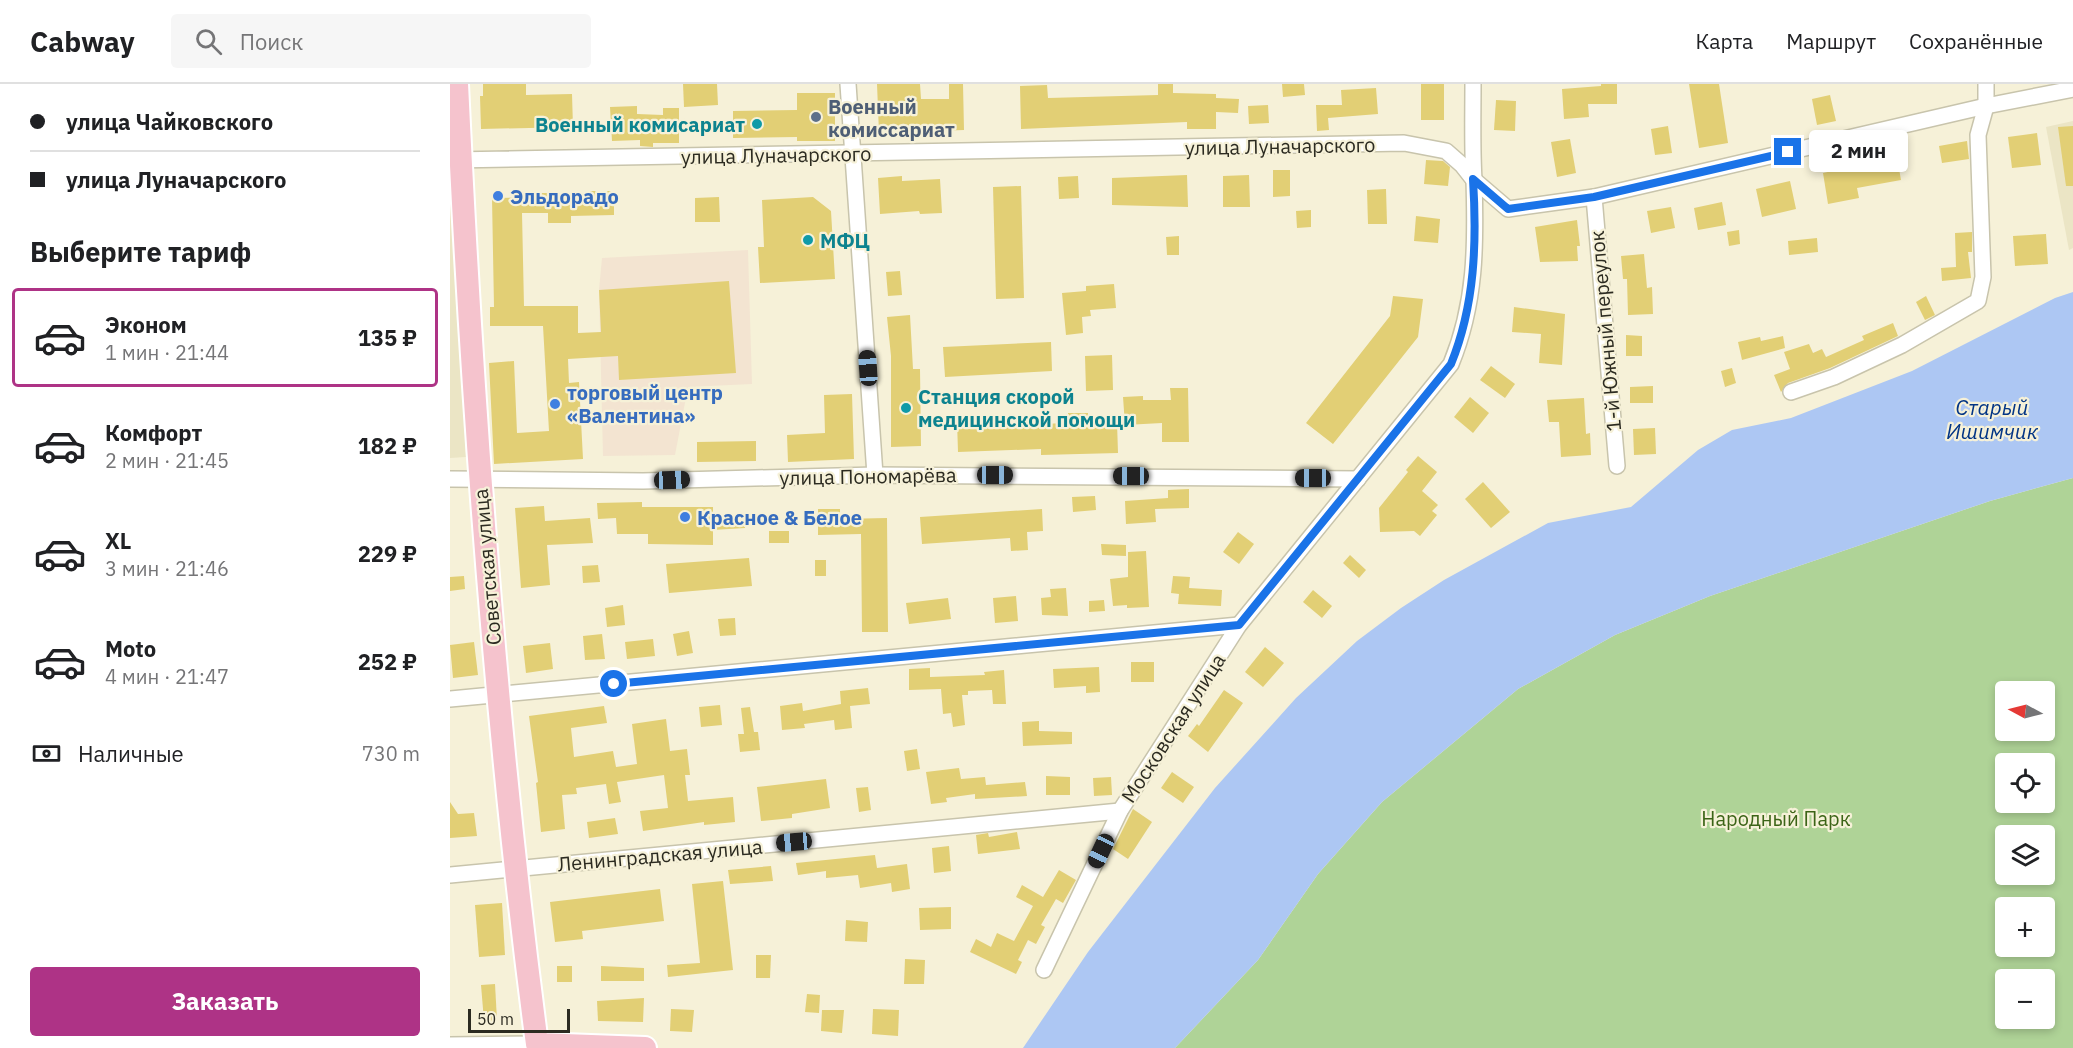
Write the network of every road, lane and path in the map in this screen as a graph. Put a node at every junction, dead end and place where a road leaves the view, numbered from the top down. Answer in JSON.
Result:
{"nodes":[{"id":1,"x":457,"y":84,"type":"edge"},
{"id":2,"x":848,"y":84,"type":"edge"},
{"id":3,"x":1473,"y":84,"type":"edge"},
{"id":4,"x":1986,"y":84,"type":"edge"},
{"id":5,"x":2073,"y":89,"type":"edge"},
{"id":6,"x":1986,"y":106,"type":"junction"},
{"id":7,"x":854,"y":154,"type":"junction"},
{"id":8,"x":455,"y":160,"type":"edge"},
{"id":9,"x":1473,"y":179,"type":"junction"},
{"id":10,"x":1594,"y":197,"type":"junction"},
{"id":11,"x":1791,"y":392,"type":"dead end"},
{"id":12,"x":1617,"y":466,"type":"dead end"},
{"id":13,"x":875,"y":475,"type":"junction"},
{"id":14,"x":450,"y":479,"type":"edge"},
{"id":15,"x":1358,"y":479,"type":"junction"},
{"id":16,"x":480,"y":481,"type":"junction"},
{"id":17,"x":1239,"y":625,"type":"junction"},
{"id":18,"x":498,"y":694,"type":"junction"},
{"id":19,"x":450,"y":699,"type":"edge"},
{"id":20,"x":1120,"y":811,"type":"junction"},
{"id":21,"x":514,"y":869,"type":"junction"},
{"id":22,"x":450,"y":875,"type":"edge"},
{"id":23,"x":1044,"y":970,"type":"dead end"},
{"id":24,"x":450,"y":1045,"type":"edge"},
{"id":25,"x":537,"y":1046,"type":"edge"},
{"id":26,"x":645,"y":1048,"type":"edge"}],
"edges":[{"from":1,"to":8,"type":"main road","name":"Советская улица"},
{"from":2,"to":7,"type":"street"},
{"from":3,"to":9,"type":"street","name":"Московская улица"},
{"from":4,"to":6,"type":"street"},
{"from":5,"to":6,"type":"street","name":"улица Луначарского"},
{"from":6,"to":10,"type":"street","name":"улица Луначарского"},
{"from":6,"to":11,"type":"street"},
{"from":7,"to":8,"type":"street","name":"улица Луначарского"},
{"from":7,"to":9,"type":"street","name":"улица Луначарского"},
{"from":7,"to":13,"type":"street"},
{"from":8,"to":16,"type":"main road","name":"Советская улица"},
{"from":9,"to":10,"type":"street","name":"улица Луначарского"},
{"from":9,"to":15,"type":"street","name":"Московская улица"},
{"from":10,"to":12,"type":"street","name":"1-й Южный переулок"},
{"from":13,"to":15,"type":"street","name":"улица Пономарёва"},
{"from":13,"to":16,"type":"street","name":"улица Пономарёва"},
{"from":14,"to":16,"type":"street","name":"улица Пономарёва"},
{"from":15,"to":17,"type":"street","name":"Московская улица"},
{"from":16,"to":18,"type":"main road","name":"Советская улица"},
{"from":17,"to":18,"type":"street"},
{"from":17,"to":20,"type":"street","name":"Московская улица"},
{"from":18,"to":19,"type":"street"},
{"from":18,"to":21,"type":"main road","name":"Советская улица"},
{"from":20,"to":21,"type":"street","name":"Ленинградская улица"},
{"from":20,"to":23,"type":"street","name":"Московская улица"},
{"from":21,"to":22,"type":"street","name":"Ленинградская улица"},
{"from":21,"to":25,"type":"main road","name":"Советская улица"},
{"from":24,"to":25,"type":"street"},
{"from":25,"to":26,"type":"main road"}]}
